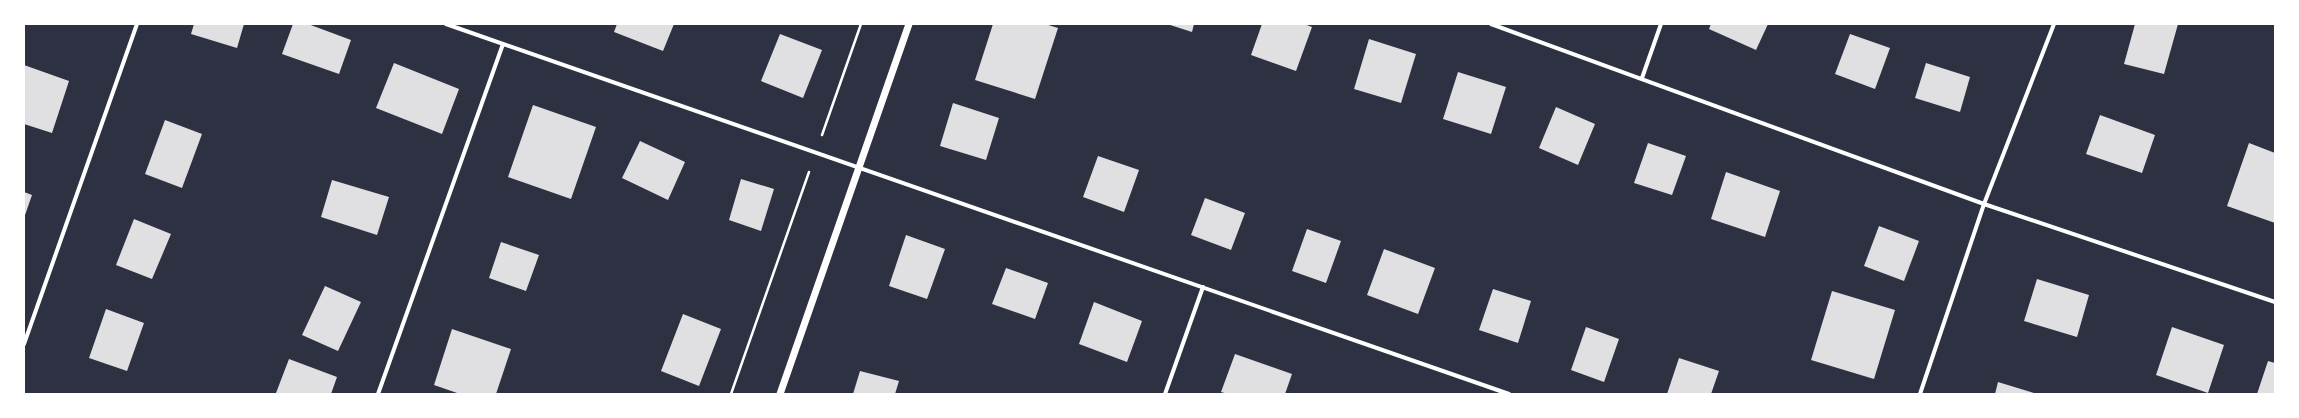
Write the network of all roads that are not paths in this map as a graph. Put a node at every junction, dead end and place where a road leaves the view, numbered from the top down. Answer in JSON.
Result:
{"nodes":[{"id":1,"x":137,"y":24,"type":"edge"},
{"id":2,"x":446,"y":24,"type":"edge"},
{"id":3,"x":909,"y":24,"type":"edge"},
{"id":4,"x":1491,"y":24,"type":"edge"},
{"id":5,"x":1661,"y":24,"type":"edge"},
{"id":6,"x":2054,"y":24,"type":"edge"},
{"id":7,"x":503,"y":44,"type":"junction"},
{"id":8,"x":1642,"y":78,"type":"junction"},
{"id":9,"x":859,"y":168,"type":"junction"},
{"id":10,"x":1984,"y":204,"type":"junction"},
{"id":11,"x":1203,"y":287,"type":"junction"},
{"id":12,"x":2275,"y":302,"type":"edge"},
{"id":13,"x":24,"y":344,"type":"edge"},
{"id":14,"x":378,"y":394,"type":"edge"},
{"id":15,"x":780,"y":394,"type":"edge"},
{"id":16,"x":1165,"y":394,"type":"edge"},
{"id":17,"x":1509,"y":394,"type":"edge"},
{"id":18,"x":1920,"y":394,"type":"edge"}],
"edges":[{"from":1,"to":13,"type":"street"},
{"from":2,"to":7,"type":"street"},
{"from":3,"to":9,"type":"street"},
{"from":4,"to":8,"type":"street"},
{"from":5,"to":8,"type":"street"},
{"from":6,"to":10,"type":"street"},
{"from":7,"to":9,"type":"street"},
{"from":7,"to":14,"type":"street"},
{"from":8,"to":10,"type":"street"},
{"from":9,"to":11,"type":"street"},
{"from":9,"to":15,"type":"street"},
{"from":10,"to":12,"type":"street"},
{"from":10,"to":18,"type":"street"},
{"from":11,"to":16,"type":"street"},
{"from":11,"to":17,"type":"street"}]}
